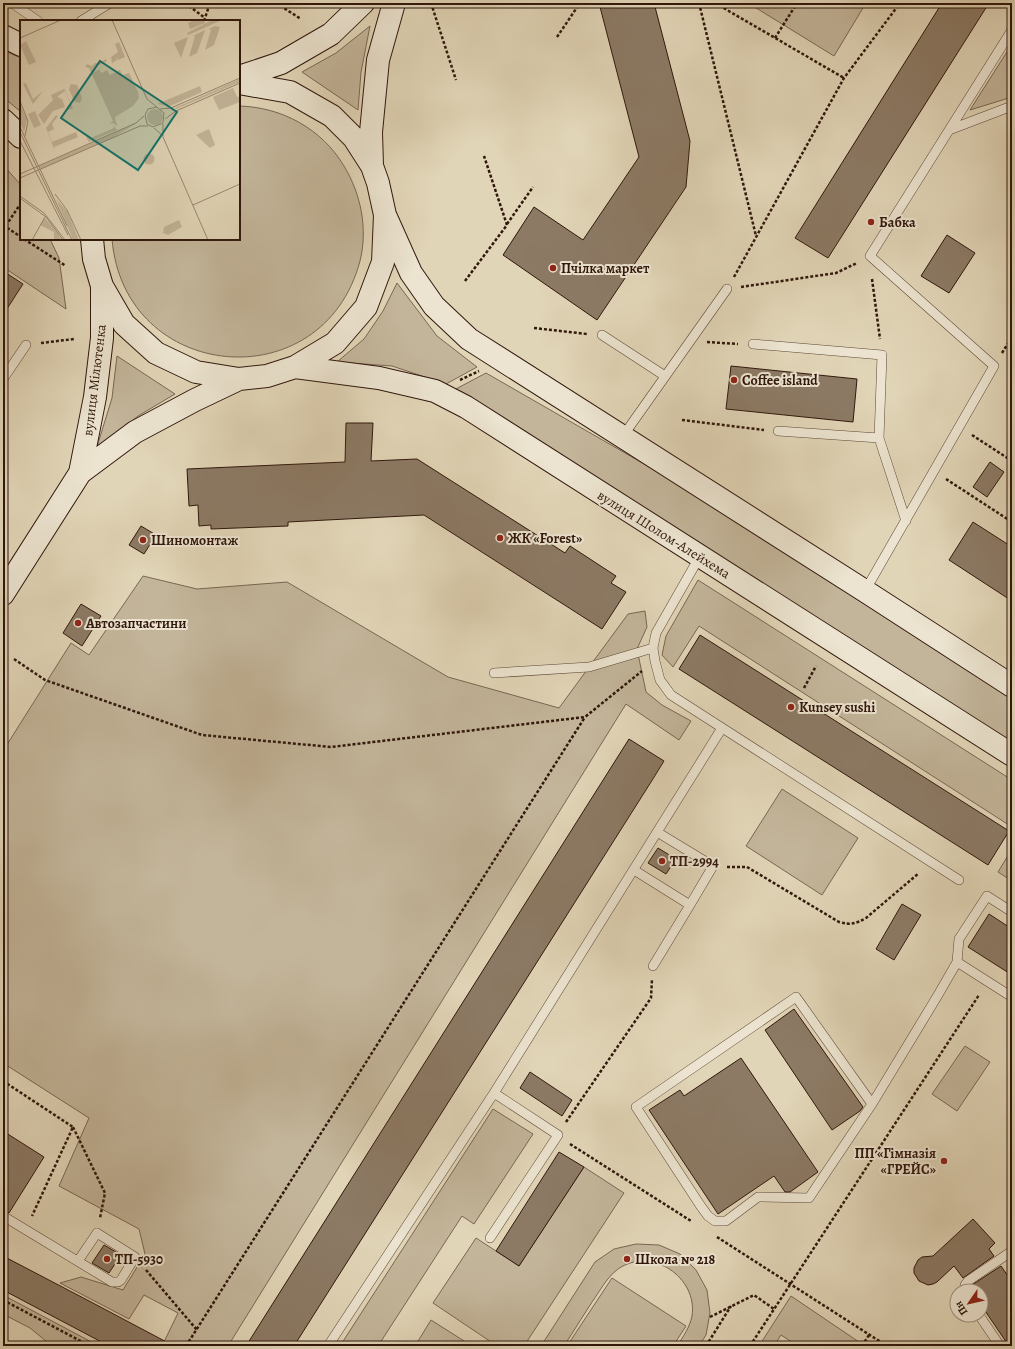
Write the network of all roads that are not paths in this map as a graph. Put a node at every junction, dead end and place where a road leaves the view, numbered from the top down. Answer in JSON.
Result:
{"nodes":[{"id":1,"x":12,"y":3,"type":"edge"},
{"id":2,"x":110,"y":3,"type":"edge"},
{"id":3,"x":363,"y":3,"type":"edge"},
{"id":4,"x":394,"y":3,"type":"edge"},
{"id":5,"x":37,"y":20,"type":"edge"},
{"id":6,"x":83,"y":20,"type":"edge"},
{"id":7,"x":1012,"y":30,"type":"edge"},
{"id":8,"x":3,"y":36,"type":"edge"},
{"id":9,"x":20,"y":44,"type":"edge"},
{"id":10,"x":240,"y":77,"type":"edge"},
{"id":11,"x":240,"y":83,"type":"edge"},
{"id":12,"x":1012,"y":106,"type":"edge"},
{"id":13,"x":3,"y":120,"type":"edge"},
{"id":14,"x":949,"y":130,"type":"junction"},
{"id":15,"x":20,"y":136,"type":"edge"},
{"id":16,"x":372,"y":166,"type":"junction"},
{"id":17,"x":385,"y":215,"type":"junction"},
{"id":18,"x":92,"y":240,"type":"edge"},
{"id":19,"x":102,"y":286,"type":"junction"},
{"id":20,"x":727,"y":289,"type":"road end"},
{"id":21,"x":602,"y":335,"type":"road end"},
{"id":22,"x":753,"y":344,"type":"road end"},
{"id":23,"x":26,"y":345,"type":"road end"},
{"id":24,"x":295,"y":368,"type":"junction"},
{"id":25,"x":665,"y":376,"type":"junction"},
{"id":26,"x":239,"y":378,"type":"junction"},
{"id":27,"x":3,"y":379,"type":"edge"},
{"id":28,"x":778,"y":431,"type":"road end"},
{"id":29,"x":623,"y":436,"type":"junction"},
{"id":30,"x":879,"y":438,"type":"junction"},
{"id":31,"x":80,"y":473,"type":"junction"},
{"id":32,"x":906,"y":521,"type":"junction"},
{"id":33,"x":700,"y":556,"type":"junction"},
{"id":34,"x":865,"y":591,"type":"junction"},
{"id":35,"x":3,"y":594,"type":"edge"},
{"id":36,"x":653,"y":648,"type":"junction"},
{"id":37,"x":494,"y":673,"type":"dead end"},
{"id":38,"x":1012,"y":686,"type":"edge"},
{"id":39,"x":722,"y":728,"type":"junction"},
{"id":40,"x":1012,"y":755,"type":"edge"},
{"id":41,"x":657,"y":832,"type":"junction"},
{"id":42,"x":634,"y":870,"type":"junction"},
{"id":43,"x":960,"y":880,"type":"dead end"},
{"id":44,"x":690,"y":905,"type":"junction"},
{"id":45,"x":1012,"y":912,"type":"edge"},
{"id":46,"x":957,"y":962,"type":"junction"},
{"id":47,"x":652,"y":966,"type":"road end"},
{"id":48,"x":1012,"y":997,"type":"edge"},
{"id":49,"x":494,"y":1093,"type":"junction"},
{"id":50,"x":872,"y":1104,"type":"junction"},
{"id":51,"x":3,"y":1216,"type":"edge"},
{"id":52,"x":490,"y":1238,"type":"dead end"},
{"id":53,"x":1012,"y":1251,"type":"edge"},
{"id":54,"x":78,"y":1261,"type":"junction"},
{"id":55,"x":965,"y":1283,"type":"edge"},
{"id":56,"x":984,"y":1323,"type":"edge"},
{"id":57,"x":328,"y":1346,"type":"edge"},
{"id":58,"x":1000,"y":1346,"type":"edge"}],
"edges":[{"from":1,"to":5,"type":"lane"},
{"from":2,"to":6,"type":"lane"},
{"from":3,"to":10,"type":"street"},
{"from":4,"to":16,"type":"street"},
{"from":7,"to":14,"type":"lane"},
{"from":8,"to":9,"type":"street"},
{"from":11,"to":16,"type":"street"},
{"from":12,"to":14,"type":"lane"},
{"from":13,"to":15,"type":"street"},
{"from":14,"to":32,"type":"lane"},
{"from":16,"to":17,"type":"street"},
{"from":17,"to":24,"type":"street"},
{"from":17,"to":29,"type":"street"},
{"from":18,"to":19,"type":"street"},
{"from":19,"to":26,"type":"street"},
{"from":19,"to":31,"type":"street","name":"вулиця Мілютенка"},
{"from":20,"to":25,"type":"lane"},
{"from":21,"to":25,"type":"lane"},
{"from":22,"to":30,"type":"lane"},
{"from":23,"to":27,"type":"lane"},
{"from":24,"to":26,"type":"street"},
{"from":24,"to":33,"type":"street","name":"вулиця Шолом-Алейхема"},
{"from":25,"to":29,"type":"lane"},
{"from":26,"to":31,"type":"street","name":"вулиця Мілютенка"},
{"from":28,"to":30,"type":"lane"},
{"from":29,"to":34,"type":"street"},
{"from":30,"to":32,"type":"lane"},
{"from":31,"to":35,"type":"street","name":"вулиця Мілютенка"},
{"from":32,"to":34,"type":"lane"},
{"from":33,"to":36,"type":"lane"},
{"from":33,"to":40,"type":"street","name":"вулиця Шолом-Алейхема"},
{"from":34,"to":38,"type":"street"},
{"from":36,"to":37,"type":"lane"},
{"from":36,"to":39,"type":"lane"},
{"from":39,"to":41,"type":"lane"},
{"from":39,"to":43,"type":"lane"},
{"from":41,"to":42,"type":"lane"},
{"from":41,"to":44,"type":"lane"},
{"from":42,"to":44,"type":"lane"},
{"from":42,"to":49,"type":"lane"},
{"from":44,"to":47,"type":"lane"},
{"from":45,"to":46,"type":"lane"},
{"from":46,"to":48,"type":"lane"},
{"from":46,"to":50,"type":"lane"},
{"from":49,"to":52,"type":"lane"},
{"from":49,"to":57,"type":"lane"},
{"from":50,"to":50,"type":"lane"},
{"from":51,"to":54,"type":"lane"},
{"from":53,"to":55,"type":"lane"},
{"from":54,"to":54,"type":"lane"},
{"from":56,"to":58,"type":"lane"}]}
